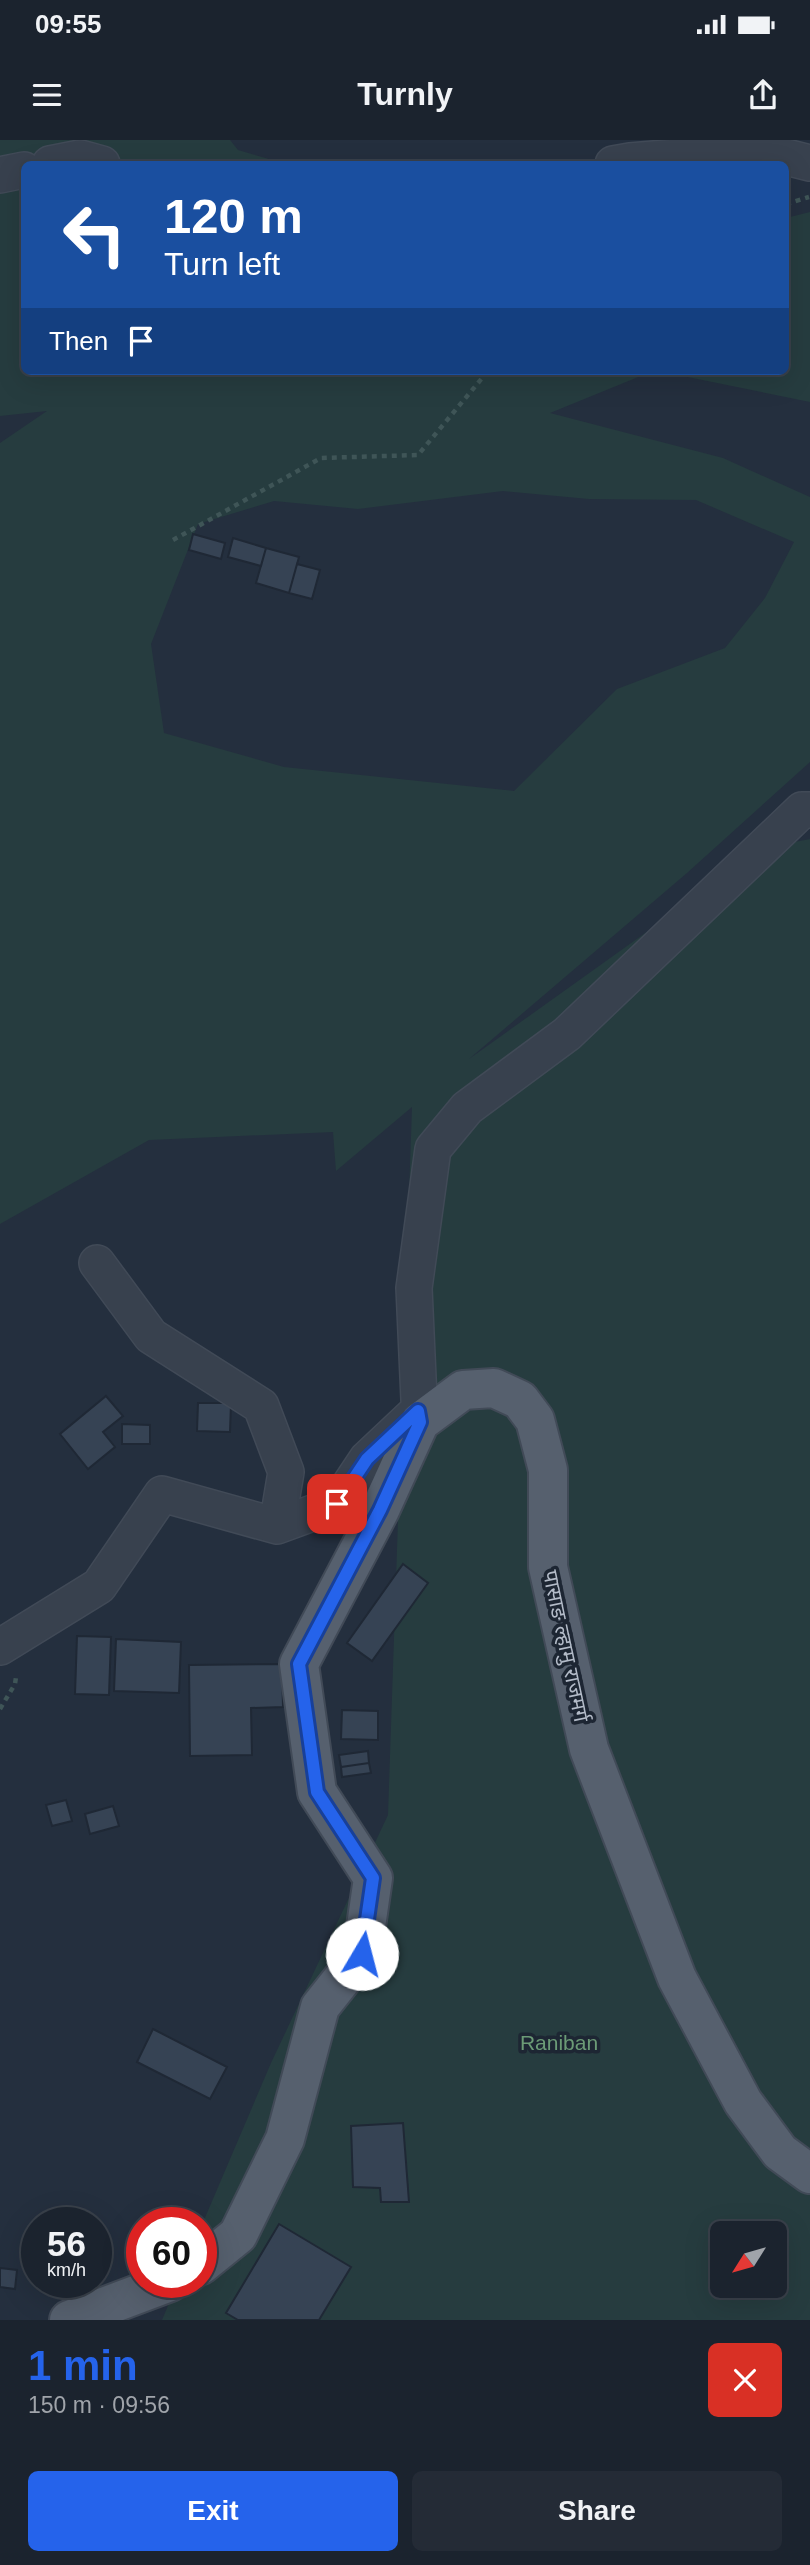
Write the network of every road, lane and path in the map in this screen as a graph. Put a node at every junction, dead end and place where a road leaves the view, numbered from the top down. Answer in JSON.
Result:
{"nodes":[{"id":1,"x":757,"y":145,"type":"edge"},
{"id":2,"x":65,"y":161,"type":"edge"},
{"id":3,"x":92,"y":161,"type":"edge"},
{"id":4,"x":630,"y":161,"type":"edge"},
{"id":5,"x":810,"y":163,"type":"edge"},
{"id":6,"x":21,"y":171,"type":"edge"},
{"id":7,"x":0,"y":175,"type":"edge"},
{"id":8,"x":810,"y":197,"type":"edge"},
{"id":9,"x":789,"y":203,"type":"edge"},
{"id":10,"x":485,"y":375,"type":"edge"},
{"id":11,"x":173,"y":540,"type":"dead end"},
{"id":12,"x":810,"y":810,"type":"edge"},
{"id":13,"x":97,"y":1263,"type":"dead end"},
{"id":14,"x":419,"y":1416,"type":"junction"},
{"id":15,"x":277,"y":1527,"type":"junction"},
{"id":16,"x":0,"y":1647,"type":"edge"},
{"id":17,"x":810,"y":2174,"type":"edge"},
{"id":18,"x":217,"y":2252,"type":"edge"},
{"id":19,"x":127,"y":2298,"type":"edge"},
{"id":20,"x":69,"y":2320,"type":"edge"}],
"edges":[{"from":1,"to":4,"type":"street"},
{"from":1,"to":5,"type":"street"},
{"from":2,"to":3,"type":"street"},
{"from":6,"to":7,"type":"street"},
{"from":8,"to":9,"type":"path"},
{"from":10,"to":11,"type":"path"},
{"from":12,"to":14,"type":"street"},
{"from":13,"to":15,"type":"street"},
{"from":14,"to":15,"type":"street"},
{"from":14,"to":17,"type":"main road","name":"पासाङ ल्हामु राजमर्ग"},
{"from":14,"to":18,"type":"main road","name":"पासाङ ल्हामु राजमर्ग"},
{"from":15,"to":16,"type":"street"},
{"from":19,"to":20,"type":"main road"}]}
